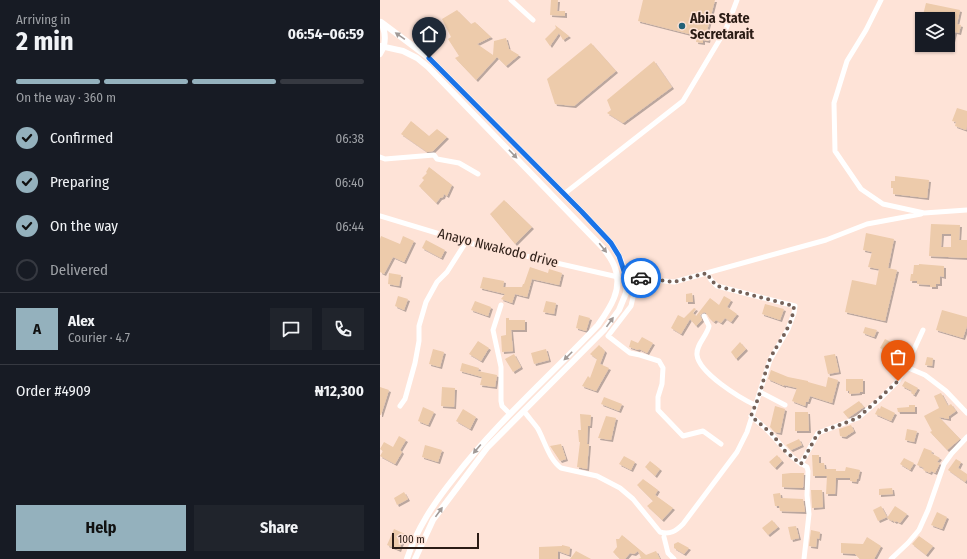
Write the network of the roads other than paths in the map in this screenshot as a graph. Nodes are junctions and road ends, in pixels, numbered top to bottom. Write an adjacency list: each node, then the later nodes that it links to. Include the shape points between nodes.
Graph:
1 (511, 0): 4 (street)
2 (737, 0): 12 (street, via 726,29 683,101)
3 (881, 0): 14 (street, via 847,61 834,103 835,151 861,189 883,204)
4 (533, 20)
5 (380, 21): 6 (street, via 385,34); 7 (street, one-way to 5)
6 (382, 47): 8 (street); 9 (street)
7 (419, 50): 8 (street); 12 (street)
8 (403, 51): 18 (street, one-way to 18, via 428,67 604,249)
9 (380, 54)
10 (380, 157): 11 (street, via 385,159 434,156 437,159 459,163)
11 (478, 174)
12 (564, 194): 19 (street, via 611,243 619,256)
13 (967, 210): 14 (street)
14 (924, 213): 17 (street, via 867,224 826,240)
15 (380, 216): 16 (street, Anayo Nwakodo drive)
16 (466, 242): 18 (street, Anayo Nwakodo drive); 27 (street, via 426,302 419,326 415,363 405,399)
17 (707, 273): 19 (street, via 674,282); 24 (street, via 717,286 794,306 788,329 770,360)
18 (618, 277): 30 (street, one-way to 30, via 611,306 598,325)
19 (627, 280): 28 (street, one-way to 19, via 604,330 619,310 626,293); 33 (street, via 636,284 631,306 608,336 630,353 659,361 663,368 658,410 673,426 684,436 703,431)
20 (501, 305): 30 (street, via 493,330 501,367 502,406)
21 (704, 316): 25 (street, via 709,326 698,348 699,360 721,384)
22 (923, 330): 23 (street)
23 (906, 368): 29 (street, via 925,375 946,391); 34 (street, via 898,381 858,418 818,433)
24 (760, 392): 25 (street); 26 (street)
25 (755, 405): 31 (street)
26 (785, 405)
27 (400, 406)
28 (524, 411): 31 (street, via 537,428 557,465 566,470 597,476 620,488 664,533 672,533 683,524 738,452); 37 (street, one-way to 28, via 433,520 448,498 487,448)
29 (967, 413)
30 (510, 414): 36 (street, one-way to 36, via 485,440 438,498 419,529)
31 (751, 416): 34 (street)
32 (967, 437): 40 (street, via 944,464 919,530)
33 (721, 444)
34 (801, 464): 39 (street, via 807,467 808,471 809,514)
35 (664, 537): 38 (street, via 668,553)
36 (407, 559)
37 (415, 559)
38 (674, 559)
39 (804, 559)
40 (891, 559)

